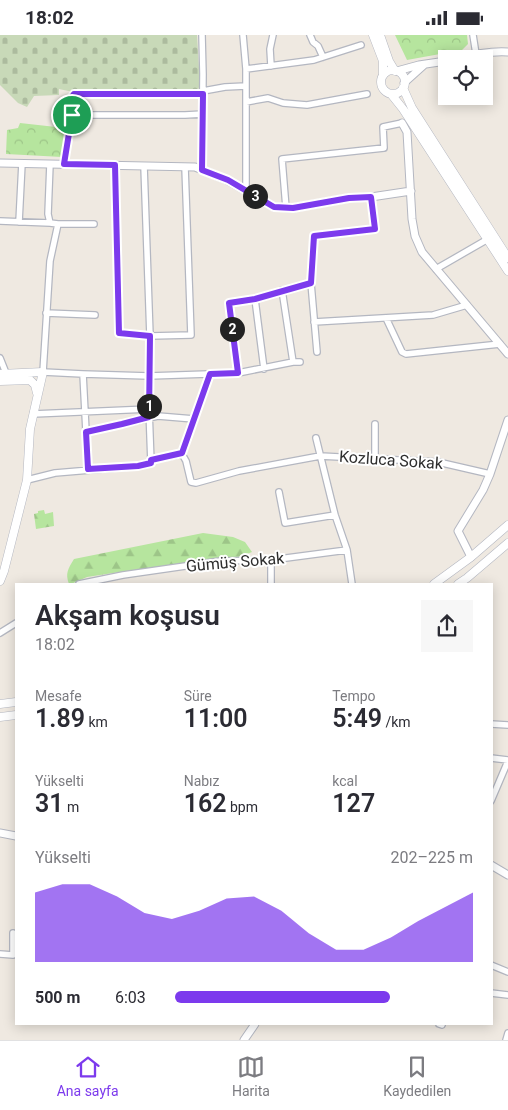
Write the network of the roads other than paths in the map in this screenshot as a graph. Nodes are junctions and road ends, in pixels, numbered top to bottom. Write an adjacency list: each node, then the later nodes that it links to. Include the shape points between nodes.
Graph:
1 (202, 35): 21 (street)
2 (242, 35): 16 (street)
3 (273, 35): 15 (street)
4 (310, 35): 12 (street)
5 (373, 35): 18 (main road, via 383,61)
6 (380, 35): 17 (main road)
7 (473, 35): 9 (street)
8 (361, 45): 12 (street)
9 (475, 50)
10 (493, 51): 11 (street)
11 (508, 52)
12 (323, 57): 15 (street)
13 (438, 62): 14 (street)
14 (424, 65): 17 (street); 20 (street)
15 (271, 66): 16 (street)
16 (246, 69): 19 (street)
17 (396, 71): 18 (main road); 20 (main road, via 403,76)
18 (383, 75): 23 (main road, via 382,87)
19 (246, 86): 21 (street); 24 (street)
20 (404, 86): 23 (main road, via 398,93); 46 (main road, via 412,108)
21 (203, 92): 25 (street); 26 (street, via 74,94 70,100 69,115)
22 (367, 94): 24 (street, via 307,105 268,98)
23 (391, 94): 45 (main road)
24 (246, 102): 36 (street)
25 (203, 114): 26 (street); 35 (street)
26 (72, 115): 31 (street)
27 (402, 123): 37 (street, via 407,132); 39 (street, via 383,127 384,148 282,159)
28 (0, 163): 29 (street)
29 (22, 163): 30 (street); 41 (street)
30 (50, 164): 31 (street); 42 (street)
31 (64, 164): 32 (street)
32 (115, 165): 33 (street); 57 (street, via 119,333)
33 (144, 166): 34 (street); 57 (street)
34 (185, 167): 35 (street); 57 (street, via 191,335)
35 (202, 170): 36 (street)
36 (246, 191): 39 (street, via 274,207)
37 (411, 191): 38 (street); 47 (street, via 415,237 422,253)
38 (371, 197): 39 (street); 49 (street, via 375,229 314,236)
39 (286, 208)
40 (0, 221): 41 (street)
41 (19, 222): 42 (street)
42 (50, 223): 44 (street)
43 (94, 223): 44 (street)
44 (58, 224): 53 (street, via 50,261)
45 (488, 239): 47 (street); 48 (main road)
46 (508, 258)
47 (436, 269): 52 (street)
48 (508, 271)
49 (311, 283): 50 (street); 56 (street)
50 (282, 290): 51 (street); 62 (street, via 296,362)
51 (255, 299): 62 (street); 65 (street, via 229,303)
52 (468, 305): 55 (street, via 433,315); 58 (street)
53 (46, 313): 54 (street); 63 (street)
54 (94, 315)
55 (386, 318): 56 (street); 58 (street, via 406,355)
56 (314, 322): 59 (street)
57 (150, 336): 69 (street)
58 (500, 344): 60 (street)
59 (317, 351)
60 (508, 354)
61 (0, 358): 64 (street)
62 (264, 369): 65 (street)
63 (43, 372): 66 (street); 68 (main road); 71 (main road)
64 (3, 373): 68 (main road)
65 (238, 373): 67 (street)
66 (83, 374): 69 (street); 73 (street)
67 (210, 374): 69 (street); 76 (street)
68 (30, 376): 70 (main road); 71 (main road)
69 (150, 376): 72 (street)
70 (0, 381)
71 (38, 395): 74 (main road)
72 (149, 409): 73 (street); 75 (street)
73 (85, 412): 74 (street); 79 (street)
74 (33, 414): 87 (main road)
75 (149, 417): 76 (street); 79 (street); 84 (street)
76 (194, 419): 81 (street)
77 (508, 419): 86 (street)
78 (376, 424): 83 (street)
79 (86, 432): 85 (street)
80 (316, 438): 82 (street)
81 (182, 453): 82 (street, Kozluca Sokak, via 190,481 196,483); 84 (street)
82 (320, 455): 83 (street, Kozluca Sokak); 89 (street)
83 (375, 458): 86 (street, Kozluca Sokak, via 438,462)
84 (151, 460): 85 (street, via 151,463 138,466)
85 (88, 469): 87 (street)
86 (490, 475): 95 (street, via 458,531)
87 (27, 480): 93 (main road)
88 (279, 492): 89 (street, via 285,523)
89 (335, 515): 92 (street)
90 (508, 525): 95 (main road)
91 (508, 543): 103 (main road)
92 (347, 550): 96 (street, Gümüş Sokak); 101 (street)
93 (9, 553): 94 (main road); 97 (main road)
94 (0, 555)
95 (471, 557): 102 (main road)
96 (271, 560): 99 (street, Gümüş Sokak, via 220,561); 100 (street)
97 (2, 569): 98 (main road)
98 (0, 581)
99 (84, 583)
100 (271, 583)
101 (352, 583)
102 (435, 583)
103 (459, 583)
104 (15, 624): 105 (street)
105 (0, 633)
106 (15, 702): 107 (main road)
107 (0, 704)
108 (15, 715): 109 (main road)
109 (0, 717)
110 (493, 724): 111 (street)
111 (508, 725)
112 (493, 758): 113 (street)
113 (508, 761): 114 (street)
114 (493, 796)
115 (0, 833): 116 (street)
116 (15, 836)
117 (493, 866): 118 (street)
118 (508, 875)
119 (13, 933): 120 (street, via 13,955)
120 (0, 955)
121 (493, 966): 122 (street)
122 (508, 972)
123 (493, 993): 124 (street)
124 (508, 995)
125 (255, 1025): 127 (street)
126 (508, 1033): 128 (street)
127 (244, 1040)
128 (506, 1040)

